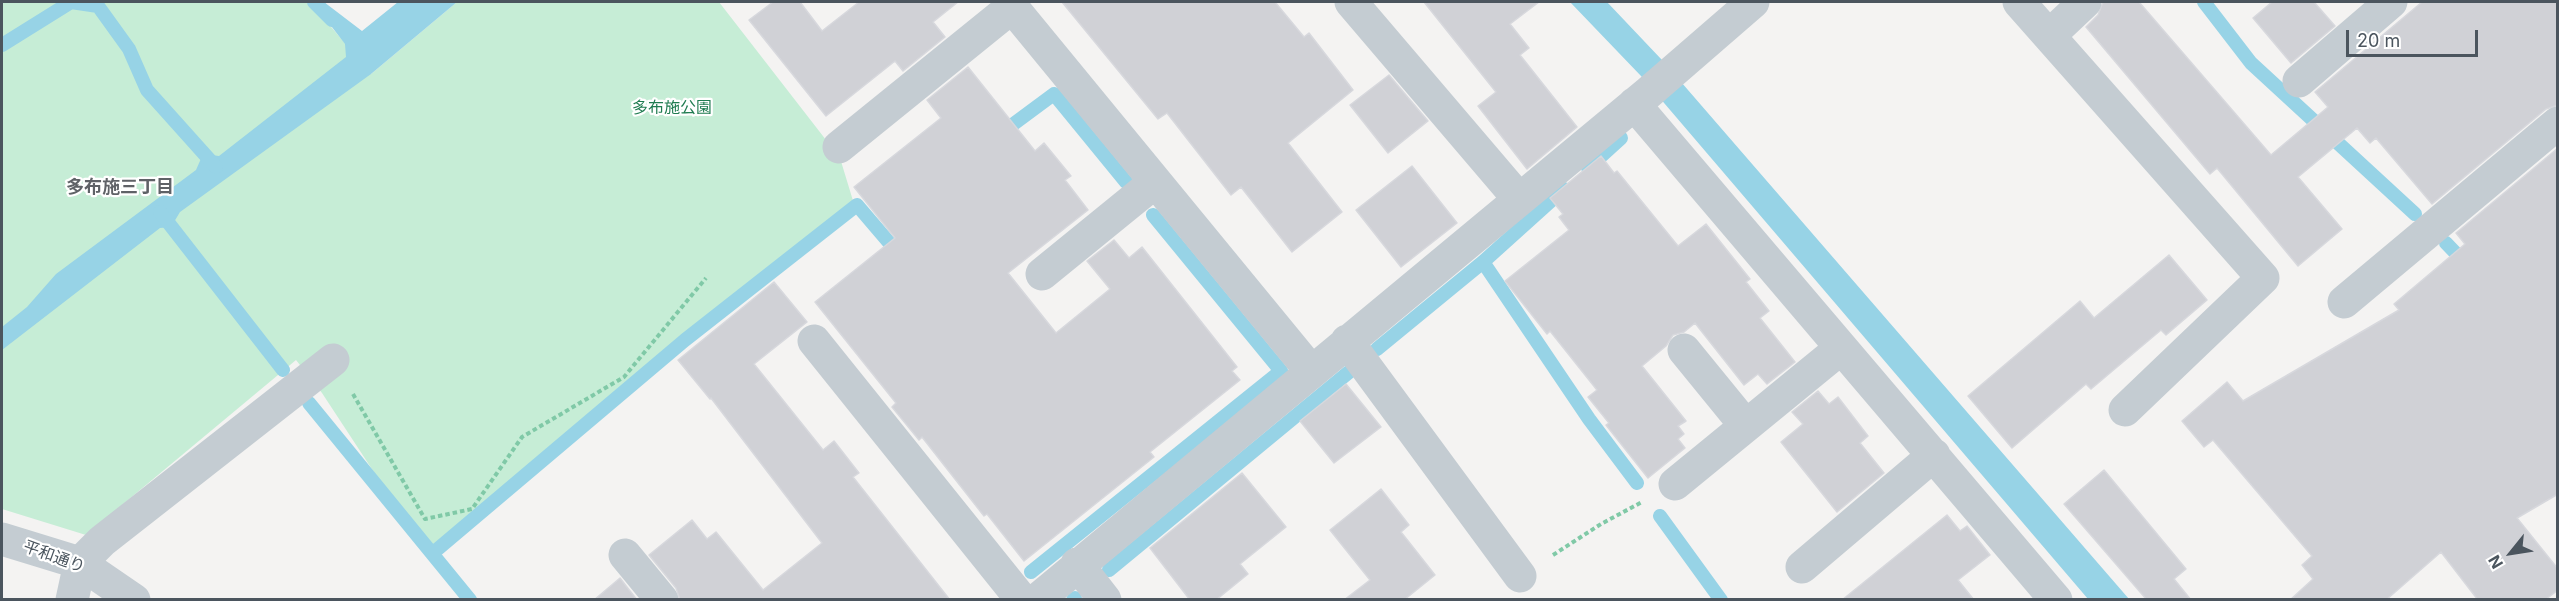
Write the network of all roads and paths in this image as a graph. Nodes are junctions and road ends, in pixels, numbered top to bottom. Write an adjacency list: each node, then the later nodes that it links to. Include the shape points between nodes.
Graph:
1 (1351, 2): 13 (street)
2 (1753, 2): 9 (street)
3 (2019, 2): 7 (street)
4 (2085, 2): 7 (street)
5 (2391, 2): 8 (street)
6 (1010, 4): 11 (street); 12 (street)
7 (2050, 35): 23 (street, via 2263,278)
8 (2299, 81)
9 (1641, 99): 13 (street); 19 (street)
10 (2558, 123): 16 (street)
11 (839, 147)
12 (1155, 182): 14 (street); 22 (street)
13 (1519, 199): 18 (street)
14 (1042, 274)
15 (706, 278): 21 (path, via 624,377 522,437 472,509 425,519)
16 (2344, 302)
17 (814, 341): 36 (street)
18 (1347, 341): 22 (street); 32 (street)
19 (1840, 349): 24 (street); 25 (street)
20 (1684, 350): 24 (street)
21 (333, 360): 29 (street, via 102,541)
22 (1311, 371): 30 (street)
23 (2125, 410)
24 (1746, 426): 26 (street)
25 (1934, 456): 31 (street); 39 (street)
26 (1675, 484): 32 (path, via 1601,524)
27 (2, 539): 29 (street, 平和通り)
28 (625, 555): 35 (street)
29 (80, 563): 33 (street); 34 (street, 平和通り)
30 (1077, 564): 37 (street); 38 (street)
31 (1802, 567)
32 (1520, 576)
33 (72, 600)
34 (134, 600)
35 (662, 600)
36 (1022, 600)
37 (1037, 600)
38 (1105, 600)
39 (2056, 600)

